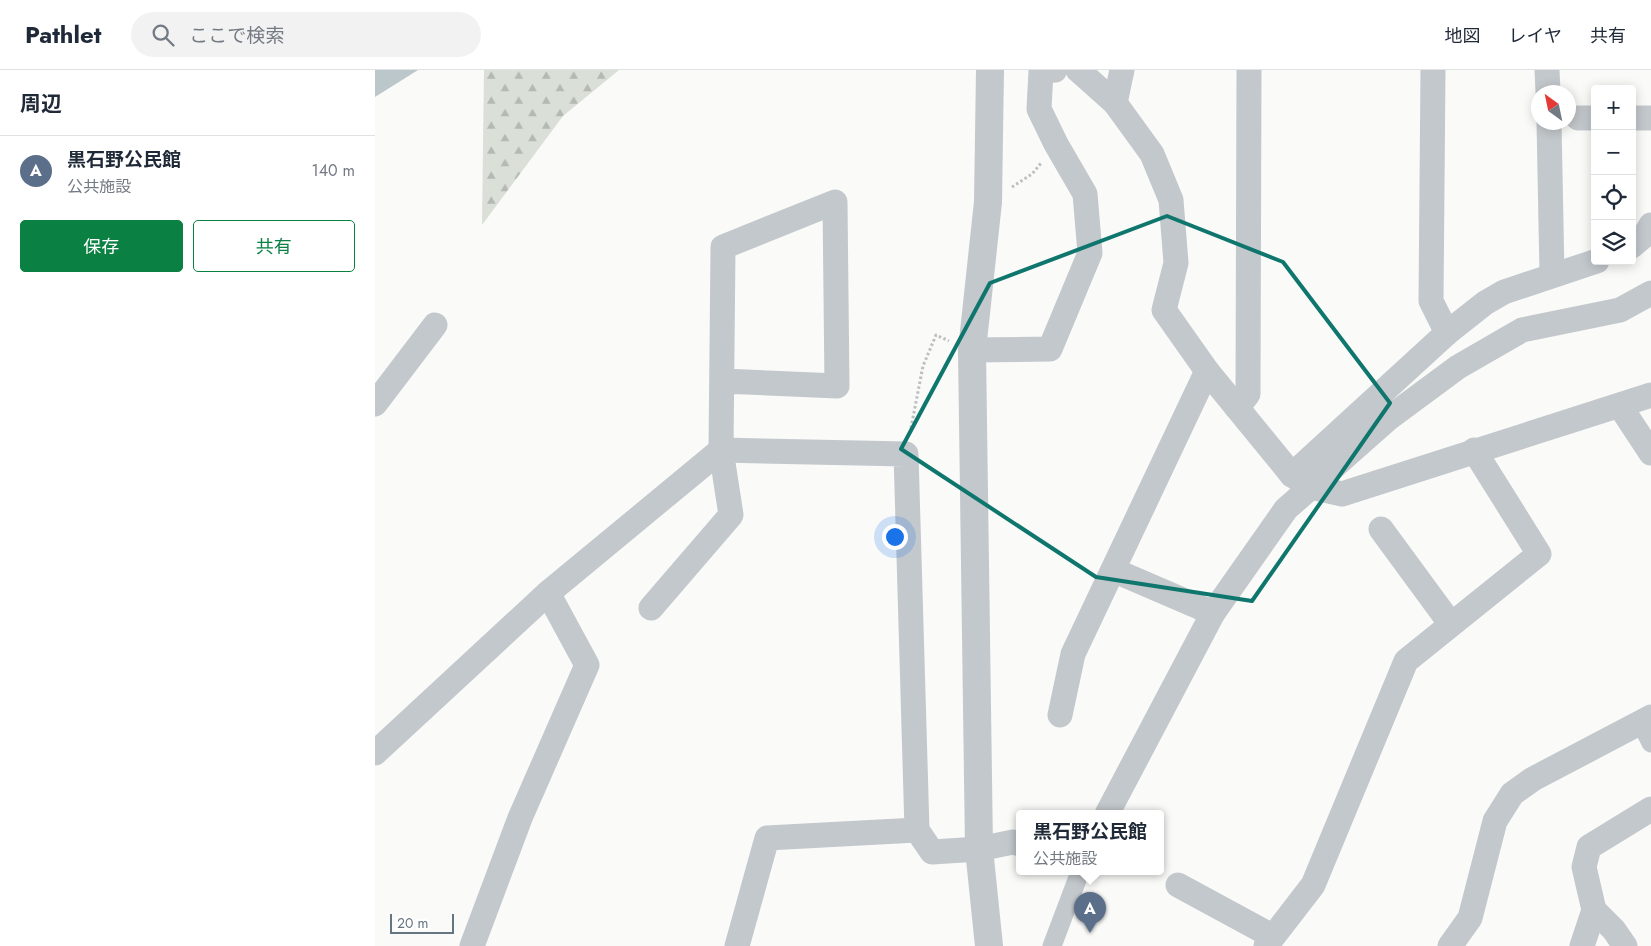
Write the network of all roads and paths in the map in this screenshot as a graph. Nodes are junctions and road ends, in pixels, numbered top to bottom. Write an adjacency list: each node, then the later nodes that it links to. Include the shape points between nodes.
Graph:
1 (990, 70): 14 (street)
2 (1046, 70): 13 (street, via 1039,109)
3 (1078, 70): 9 (street)
4 (1123, 70): 9 (street)
5 (1249, 70): 28 (street, via 1248,394)
6 (1433, 70): 21 (street, via 1431,302)
7 (1547, 70): 8 (street)
8 (1548, 85)
9 (1115, 103): 23 (street, via 1152,154 1171,200 1176,263 1164,310)
10 (1636, 118): 11 (street)
11 (1651, 118)
12 (1549, 130): 18 (street)
13 (1056, 144): 14 (path, via 1032,174); 22 (street, via 1085,194 1090,253 1050,349)
14 (988, 202): 22 (street)
15 (1651, 225): 16 (street)
16 (1636, 243)
17 (1591, 263): 18 (street)
18 (1552, 274): 21 (street, via 1504,292)
19 (1651, 293): 33 (street, via 1620,310 1522,330 1458,366)
20 (435, 325): 26 (street)
21 (1447, 333): 33 (street)
22 (972, 350): 32 (path, via 936,335 923,366); 48 (street)
23 (1207, 371): 28 (street); 35 (street)
24 (722, 381): 24 (street, via 723,247 835,202 837,386); 29 (street)
25 (1651, 395): 27 (street)
26 (375, 404)
27 (1620, 406): 30 (street); 31 (street)
28 (1237, 408): 33 (street)
29 (721, 450): 32 (street); 36 (street); 37 (street, via 731,515)
30 (1475, 450): 33 (street, via 1342,494); 39 (street, via 1539,554)
31 (1651, 453)
32 (906, 454): 46 (street)
33 (1302, 481): 38 (street)
34 (1381, 529): 39 (street)
35 (1113, 570): 38 (street); 40 (street, via 1073,654)
36 (548, 593): 43 (street); 53 (street, via 587,665 520,818)
37 (651, 608)
38 (1213, 613): 45 (street)
39 (1450, 624): 52 (street, via 1406,661 1313,885)
40 (1060, 715)
41 (1645, 719): 42 (street); 57 (street, via 1533,779 1512,794 1495,821 1470,918)
42 (1651, 743)
43 (375, 753)
44 (1651, 809): 51 (street, via 1589,847 1584,867)
45 (1109, 810)
46 (917, 830): 48 (street, via 932,852); 54 (street, via 767,838)
47 (1016, 843): 48 (street)
48 (979, 849): 55 (street)
49 (1079, 875): 56 (street)
50 (1178, 885): 52 (street)
51 (1594, 910): 58 (street); 59 (street)
52 (1269, 941)
53 (472, 946)
54 (737, 946)
55 (989, 946)
56 (1052, 946)
57 (1450, 946)
58 (1582, 946)
59 (1625, 946)

